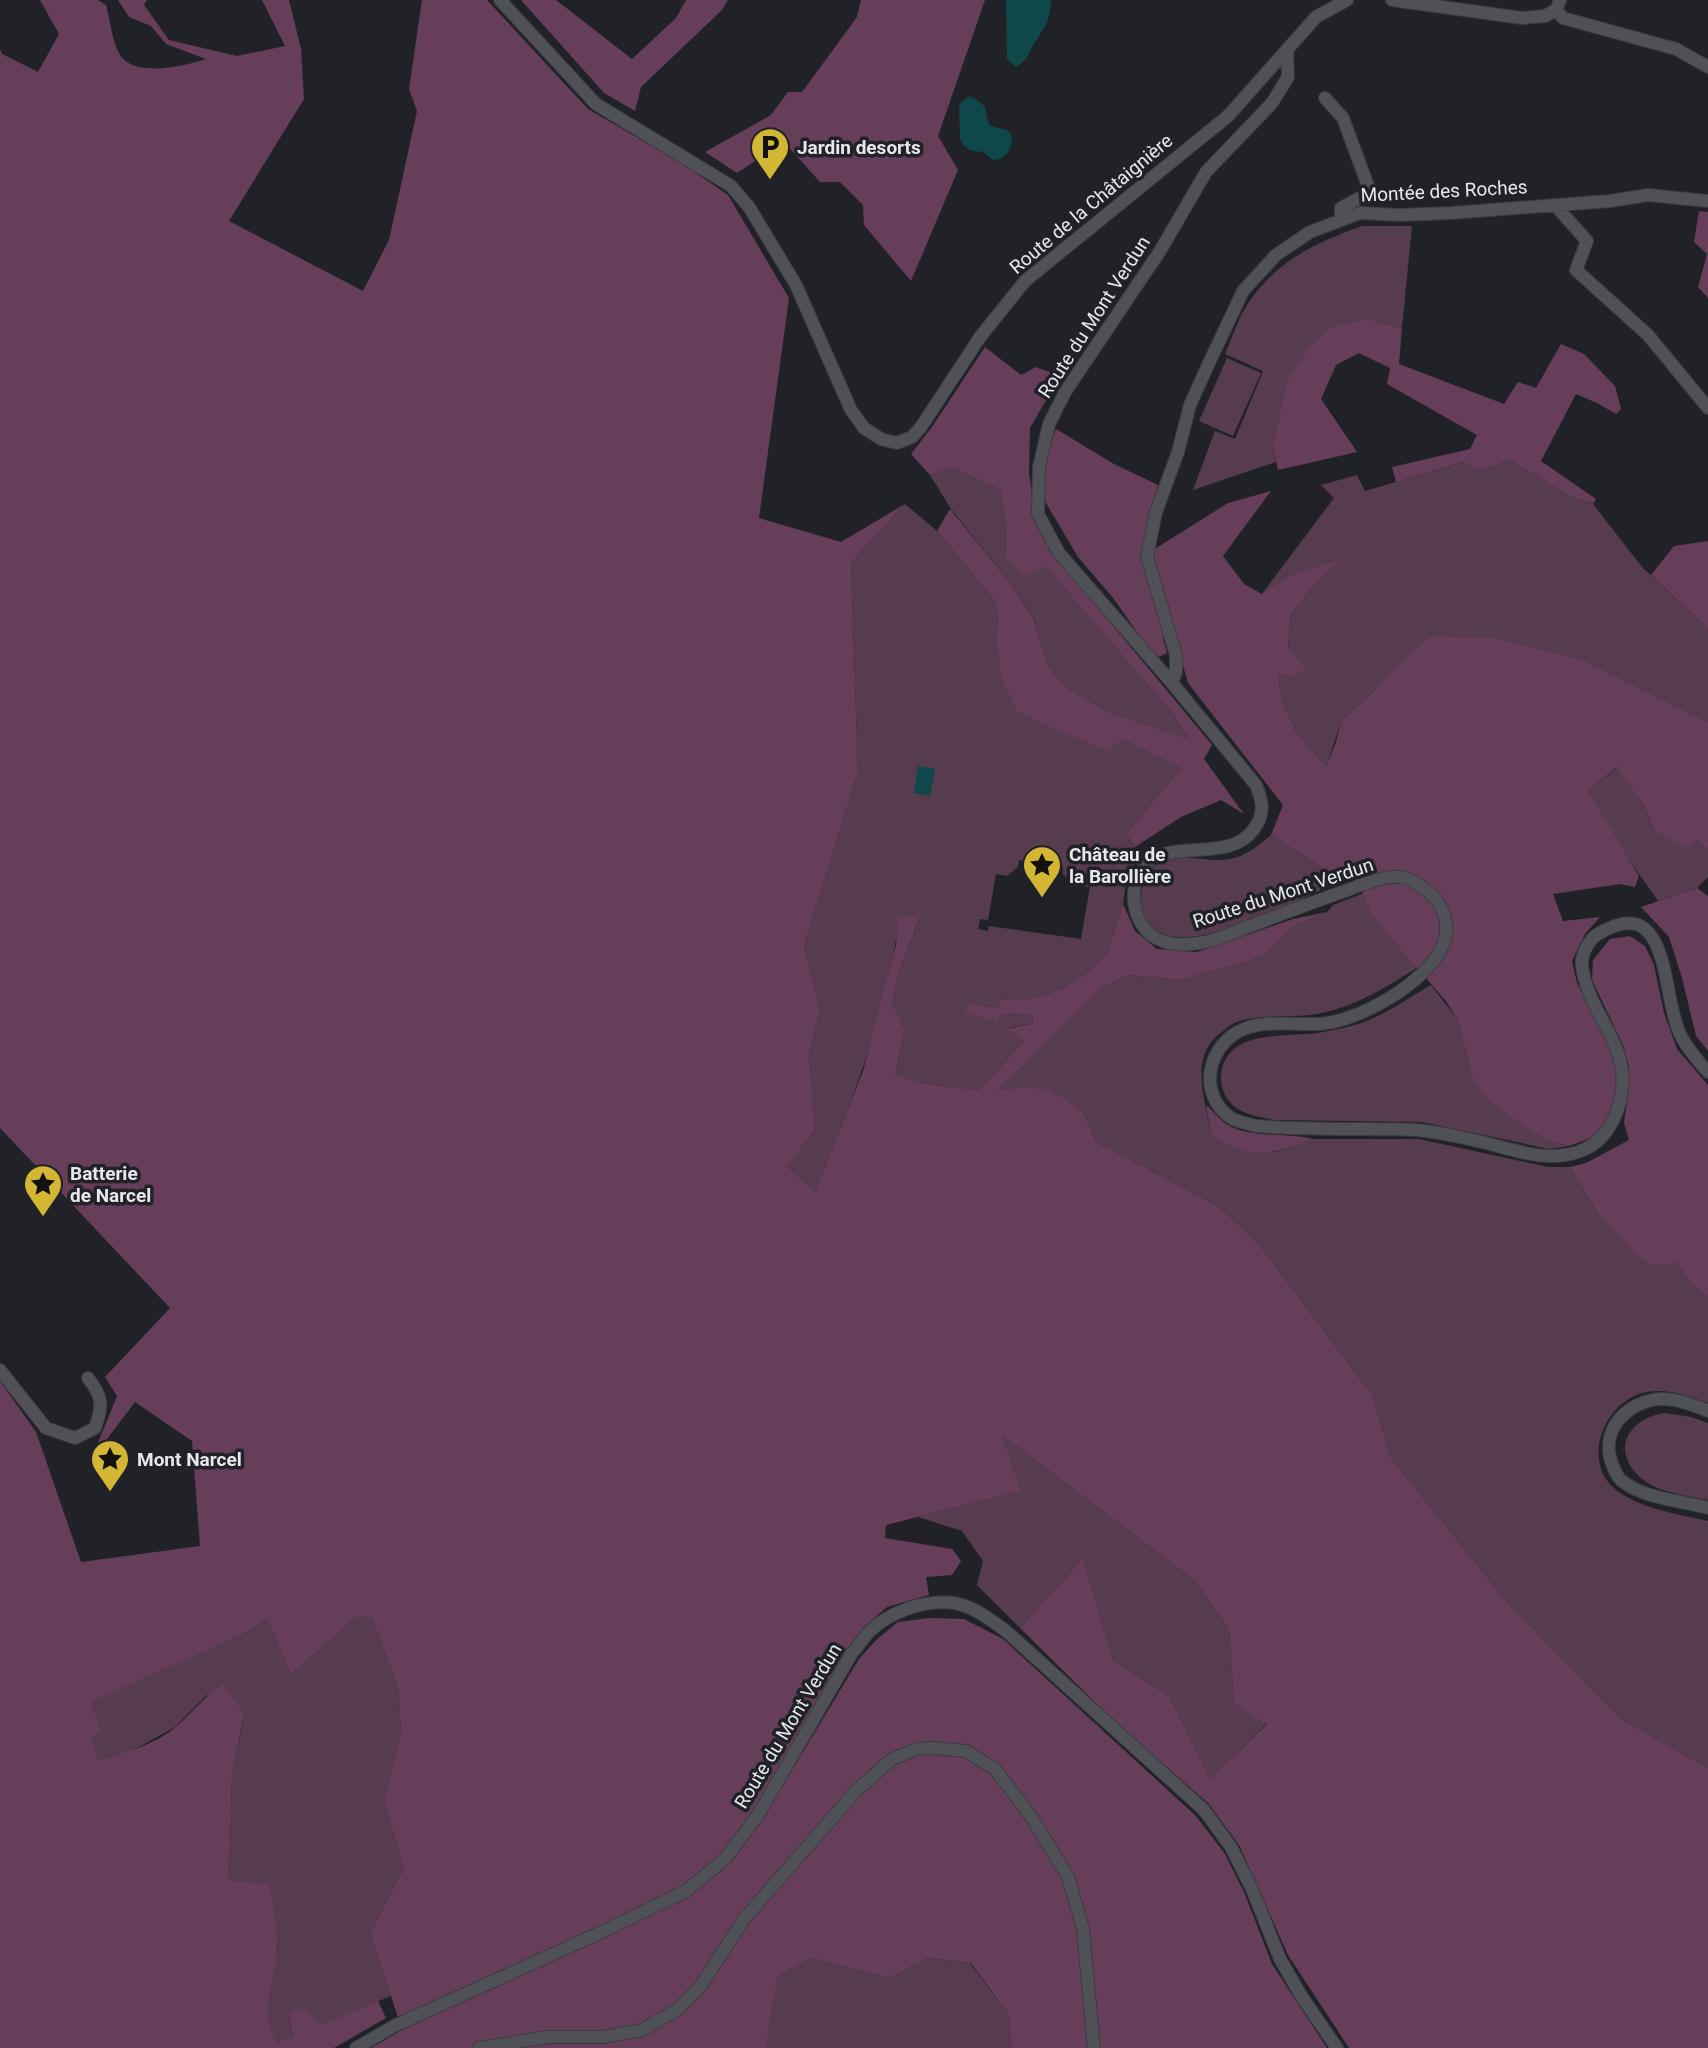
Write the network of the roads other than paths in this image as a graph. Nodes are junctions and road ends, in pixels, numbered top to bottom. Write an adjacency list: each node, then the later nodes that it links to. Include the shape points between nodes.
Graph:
1 (500, 0): 5 (street, Route de la Châtaignière, via 596,104 731,186 749,207 796,285 851,410 864,428 897,443 921,427 980,337 1025,281 1228,116)
2 (1347, 0): 5 (street, via 1315,17)
3 (1392, 0): 4 (street, via 1522,18 1545,16)
4 (1558, 5): 6 (street, via 1563,18 1676,49)
5 (1287, 49): 12 (street, Route du Mont Verdun, via 1288,77 1272,103 1206,172 1160,251 1065,392 1049,424 1040,467 1038,514 1059,553)
6 (1708, 67)
7 (1325, 97): 10 (street, via 1343,118 1368,186 1365,195 1341,208)
8 (1708, 201): 9 (street, Montée des Roches, via 1648,195)
9 (1555, 205): 10 (street, Montée des Roches, via 1400,215 1360,213); 11 (street, via 1587,241 1576,270 1648,335)
10 (1341, 219): 12 (street, Montée des Roches, via 1310,232 1276,255 1243,291 1190,405 1147,556 1176,655)
11 (1708, 408)
12 (1172, 682): 13 (street, Route du Mont Verdun, via 1256,785 1263,804 1261,819 1247,839 1226,848 1174,850 1147,864 1135,885 1135,911 1155,938 1173,944 1205,942 1370,881 1404,877 1439,904 1447,926 1444,944 1428,968 1385,1000 1321,1024 1246,1028 1224,1040 1212,1059 1209,1080 1214,1099 1231,1118 1256,1126 1424,1130 1555,1157 1586,1149 1613,1122 1623,1087 1614,1042 1590,998 1582,959 1593,937 1625,922 1639,924 1655,940 1678,1031)
13 (1708, 1072)
14 (0, 1370): 15 (street, via 46,1428 75,1438 95,1428 102,1407)
15 (88, 1378)
16 (1708, 1411): 17 (street, via 1662,1398 1630,1408 1611,1431 1608,1454 1623,1482 1642,1492)
17 (1708, 1508)
18 (356, 2048): 21 (street, Route du Mont Verdun, via 394,2026 687,1891 725,1859 758,1815 852,1653 870,1632 893,1615 924,1604 955,1603 986,1616 1006,1631 1204,1810 1231,1847 1301,1997)
19 (479, 2048): 20 (street, via 642,2030 677,2010 700,1987 744,1919 856,1791 892,1759 933,1748 966,1751 995,1769 1068,1877 1083,1930)
20 (1094, 2048)
21 (1337, 2048)

